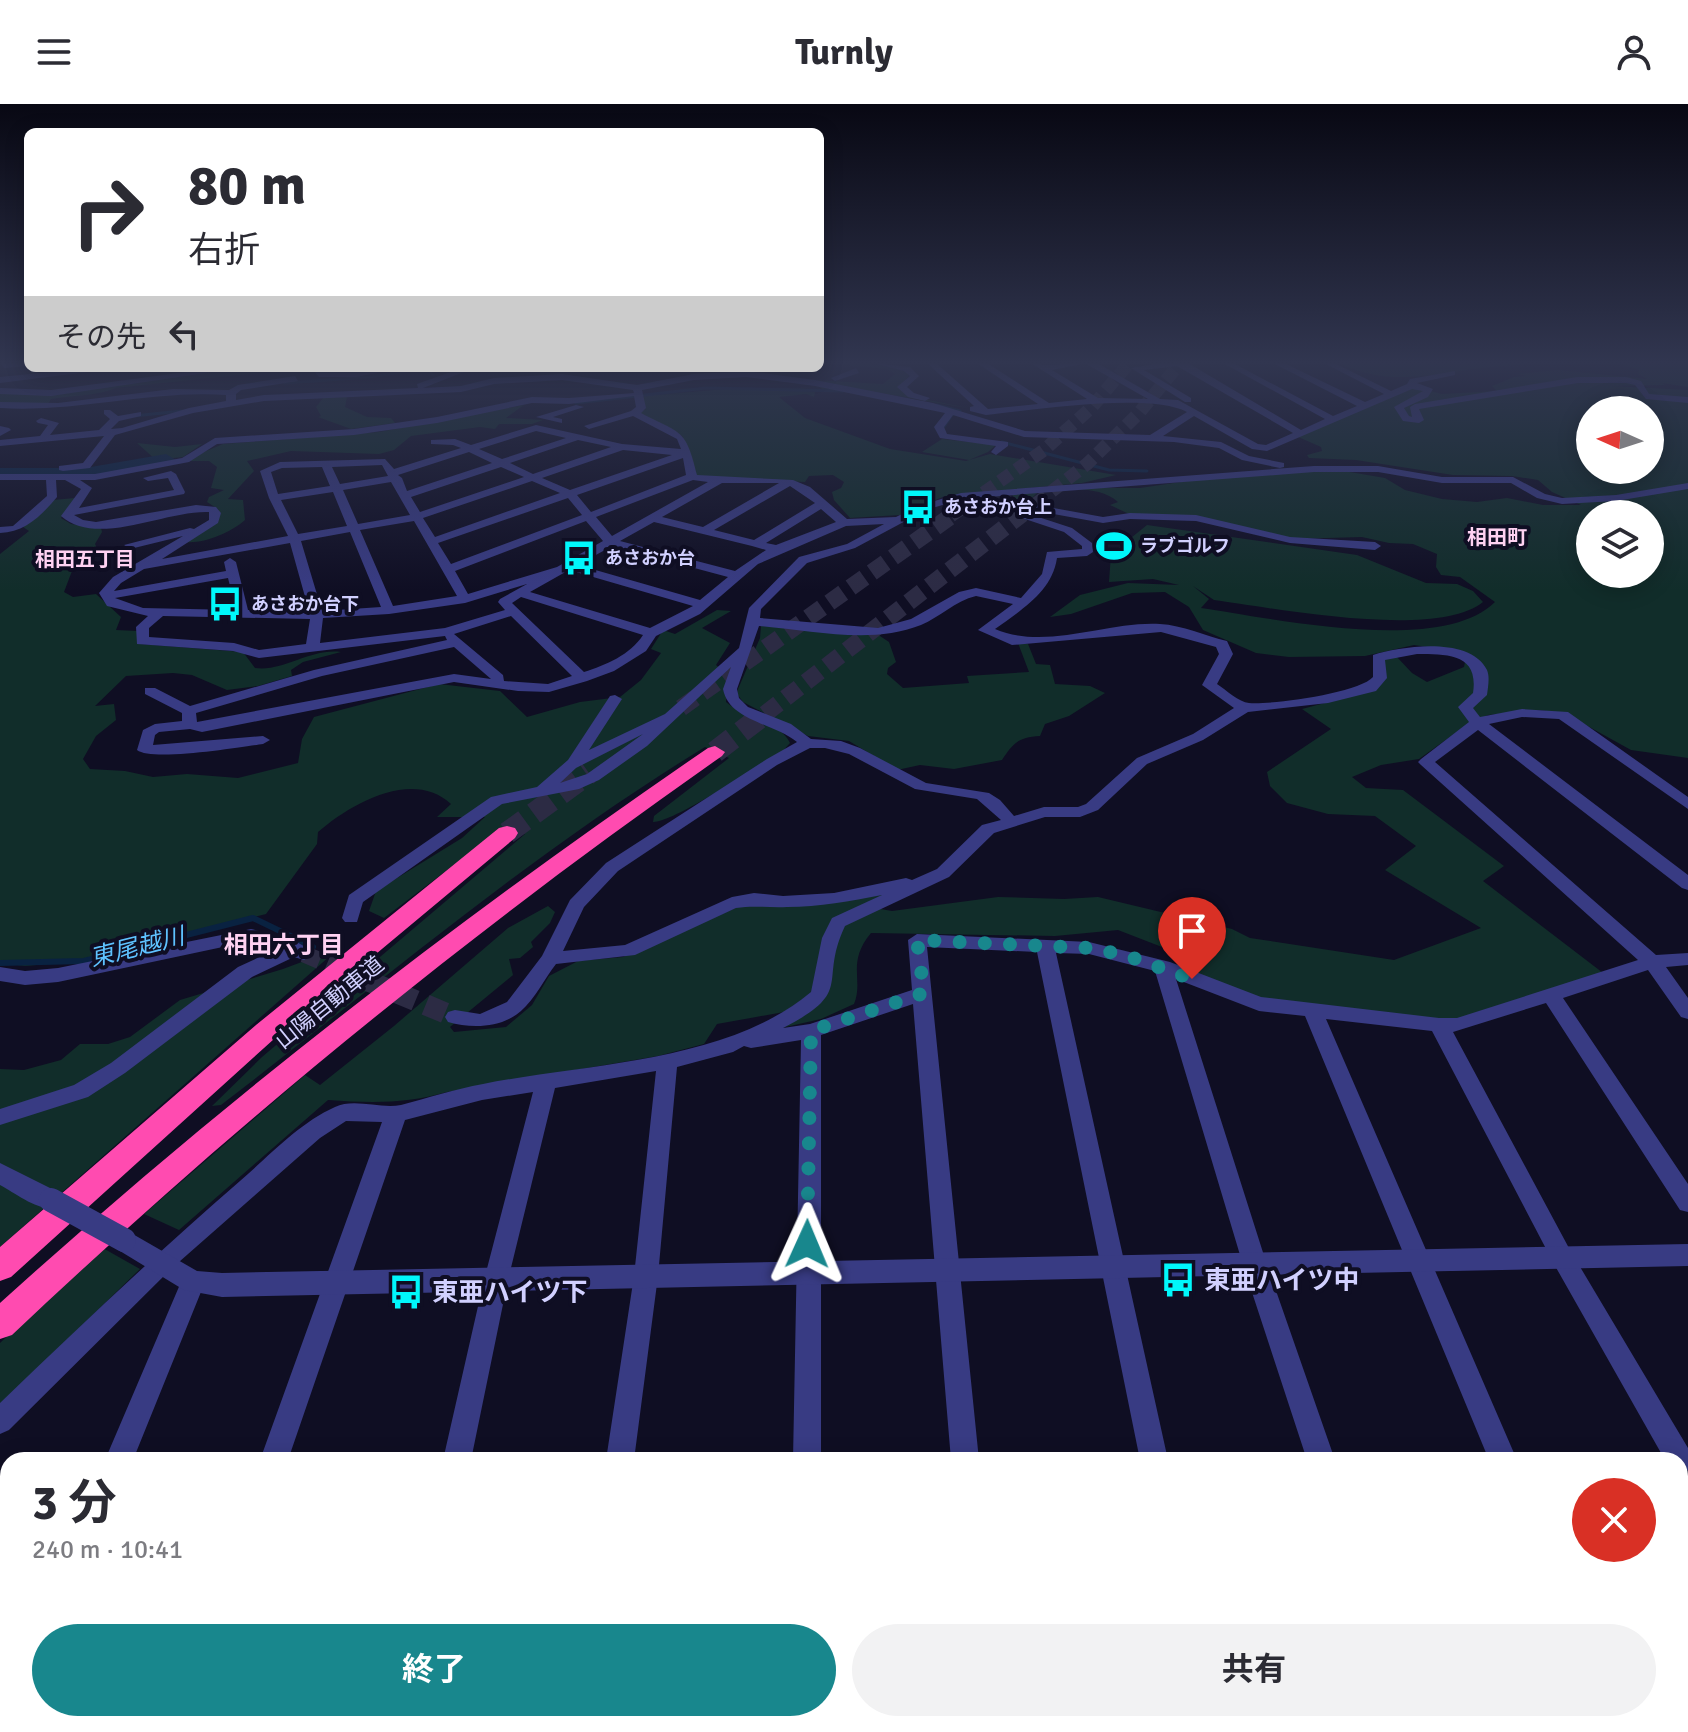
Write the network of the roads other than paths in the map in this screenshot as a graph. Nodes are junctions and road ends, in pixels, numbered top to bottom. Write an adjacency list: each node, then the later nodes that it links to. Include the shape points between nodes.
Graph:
1 (45, 439): 13 (street)
2 (103, 439): 25 (street, via 86,466)
3 (246, 439): 30 (street, via 215,441 185,460)
4 (501, 439): 18 (street)
5 (553, 439): 21 (street)
6 (605, 439): 16 (street)
7 (681, 439): 20 (street)
8 (966, 439): 19 (street, via 1004,444)
9 (1161, 439): 24 (street, via 1219,445 1246,458)
10 (1242, 439): 17 (street)
11 (1252, 439): 17 (street)
12 (1286, 439): 17 (street)
13 (42, 440): 15 (street)
14 (435, 442): 18 (street, via 455,442)
15 (0, 443)
16 (622, 447): 20 (street); 27 (street)
17 (1267, 448): 23 (street, via 1282,458)
18 (469, 449): 21 (street); 26 (street)
19 (996, 452)
20 (687, 453): 28 (street); 36 (street)
21 (502, 463): 27 (street); 37 (street)
22 (326, 464): 26 (street, via 385,462); 35 (street); 38 (street, via 280,465 265,471)
23 (1325, 469): 24 (street); 33 (street, via 1378,469 1442,480 1513,480 1562,501)
24 (1302, 470): 45 (street, via 961,496)
25 (4, 475): 29 (street)
26 (395, 475): 35 (street); 37 (street)
27 (535, 477): 36 (street); 43 (street)
28 (692, 477): 31 (street); 42 (street)
29 (51, 478): 30 (street); 49 (street, via 52,497 16,529)
30 (67, 478): 34 (street)
31 (718, 481): 32 (street); 44 (street)
32 (787, 483): 39 (street, via 798,485); 50 (street)
33 (1688, 486)
34 (87, 488): 41 (street); 41 (street, via 171,474 180,492)
35 (335, 488): 38 (street); 48 (street)
36 (570, 494): 42 (street); 52 (street)
37 (406, 495): 43 (street)
38 (274, 498): 51 (street)
39 (821, 504): 46 (street); 54 (street)
40 (998, 507): 45 (street, via 950,509); 56 (street, via 1053,509 1103,520 1196,518 1290,540); 68 (street, via 1068,530 1088,545 1087,552 1051,555 1048,575)
41 (68, 513): 47 (street, via 76,521 105,524 204,507 215,513)
42 (589, 516): 53 (street); 62 (street)
43 (416, 517): 48 (street); 52 (street)
44 (652, 518): 50 (street); 53 (street)
45 (897, 520): 46 (street); 60 (street, via 851,546 817,554)
46 (844, 523): 57 (street)
47 (208, 526): 55 (street); 59 (street)
48 (354, 528): 51 (street); 70 (street)
49 (0, 530)
50 (704, 531): 54 (street)
51 (295, 539): 58 (street); 74 (street)
52 (431, 542): 62 (street)
53 (610, 542): 61 (street); 64 (street)
54 (756, 544): 57 (street)
55 (130, 545)
56 (1375, 546)
57 (777, 549): 64 (street)
58 (228, 551): 59 (street); 63 (street)
59 (140, 566): 66 (street, via 117,580)
60 (797, 566): 64 (street, via 777,563); 75 (street, via 755,608)
61 (566, 567): 65 (street); 67 (street); 69 (street)
62 (447, 570): 67 (street)
63 (233, 573): 66 (street); 73 (street)
64 (740, 573): 69 (street)
65 (520, 593): 72 (street, via 504,602); 77 (street)
66 (107, 596): 71 (street, via 128,610)
67 (465, 599): 70 (street)
68 (1024, 602): 75 (street, via 976,592 916,622 878,632); 85 (street, via 985,630 1012,641 1037,641 1161,628 1222,644 1226,654 1209,685)
69 (702, 605): 77 (street)
70 (389, 610): 74 (street)
71 (160, 612): 73 (street); 80 (street, via 143,627 142,641 234,647 259,654)
72 (512, 612): 76 (street); 81 (street)
73 (243, 614): 74 (street)
74 (317, 615): 80 (street)
75 (755, 622): 79 (street)
76 (446, 632): 78 (street); 80 (street)
77 (651, 633): 81 (street, via 641,648)
78 (458, 642): 82 (street, via 498,678); 88 (street, via 319,673)
79 (747, 646): 86 (street); 90 (street, via 731,698 739,708 786,727)
80 (312, 649)
81 (582, 678): 82 (street, via 549,688)
82 (496, 683): 87 (street, via 446,679)
83 (150, 691): 88 (street)
84 (615, 699): 92 (street)
85 (1244, 708): 89 (street, via 1308,702 1371,688 1380,678 1378,658 1438,650 1458,654 1480,670 1480,695 1465,707); 95 (street, via 1198,737 1142,761 1092,807)
86 (677, 712): 92 (street); 93 (street, via 593,777)
87 (257, 716): 88 (street, via 202,728); 88 (street, via 265,748 145,750 148,733)
88 (189, 718)
89 (1480, 722): 94 (street, via 1540,712 1563,715); 97 (street); 103 (street, via 1426,762)
90 (807, 743): 95 (street, via 851,747 919,785 979,794); 101 (street, via 612,867 576,904)
91 (715, 752): 133 (highway, 山陽自動車道, via 492,908 319,1044)
92 (571, 765): 93 (street)
93 (543, 790): 99 (street, via 497,800 355,899)
94 (1688, 804)
95 (1010, 821): 98 (street, via 977,836 943,873)
96 (507, 833): 126 (highway, 山陽自動車道, via 265,1032)
97 (1688, 884)
98 (919, 885): 101 (street, via 870,889 834,899 732,903 628,951); 113 (street, via 838,922 827,948 818,999)
99 (351, 918)
100 (1045, 945): 104 (street, via 1089,948); 106 (street, via 917,940); 125 (street)
101 (550, 958): 110 (street, via 514,1007 481,1021)
102 (1688, 959): 103 (street)
103 (1652, 962): 107 (street); 109 (street)
104 (1163, 967): 108 (street, via 1259,1004); 124 (street)
105 (0, 974): 117 (street, via 58,975 251,935 298,952 245,972 81,1091)
106 (924, 993): 112 (street); 127 (street)
107 (1550, 994): 111 (street, via 1457,1025); 119 (street)
108 (1313, 1012): 111 (street); 122 (street)
109 (1688, 1012)
110 (455, 1017)
111 (1439, 1025): 121 (street)
112 (811, 1031): 113 (street); 128 (street)
113 (716, 1049): 114 (street)
114 (667, 1062): 115 (street); 129 (street)
115 (546, 1082): 116 (street); 130 (street)
116 (396, 1114): 123 (street, via 342,1113 312,1132); 132 (street)
117 (0, 1117)
118 (0, 1173): 123 (street, bridge)
119 (1688, 1203)
120 (1688, 1255): 121 (street)
121 (1562, 1257): 122 (street); 144 (street)
122 (1418, 1261): 124 (street); 143 (street)
123 (163, 1262): 131 (street); 134 (street)
124 (1255, 1265): 125 (street); 142 (street)
125 (1114, 1266): 127 (street); 141 (street)
126 (0, 1267)
127 (949, 1271): 128 (street); 140 (street)
128 (806, 1274): 129 (street); 139 (street)
129 (646, 1276): 130 (street); 138 (street)
130 (496, 1280): 132 (street); 137 (street)
131 (193, 1282): 132 (street); 135 (street)
132 (337, 1284): 136 (street)
133 (0, 1324)
134 (0, 1421)
135 (122, 1452)
136 (277, 1452)
137 (459, 1452)
138 (621, 1452)
139 (807, 1452)
140 (964, 1452)
141 (1152, 1452)
142 (1318, 1452)
143 (1500, 1452)
144 (1675, 1452)

